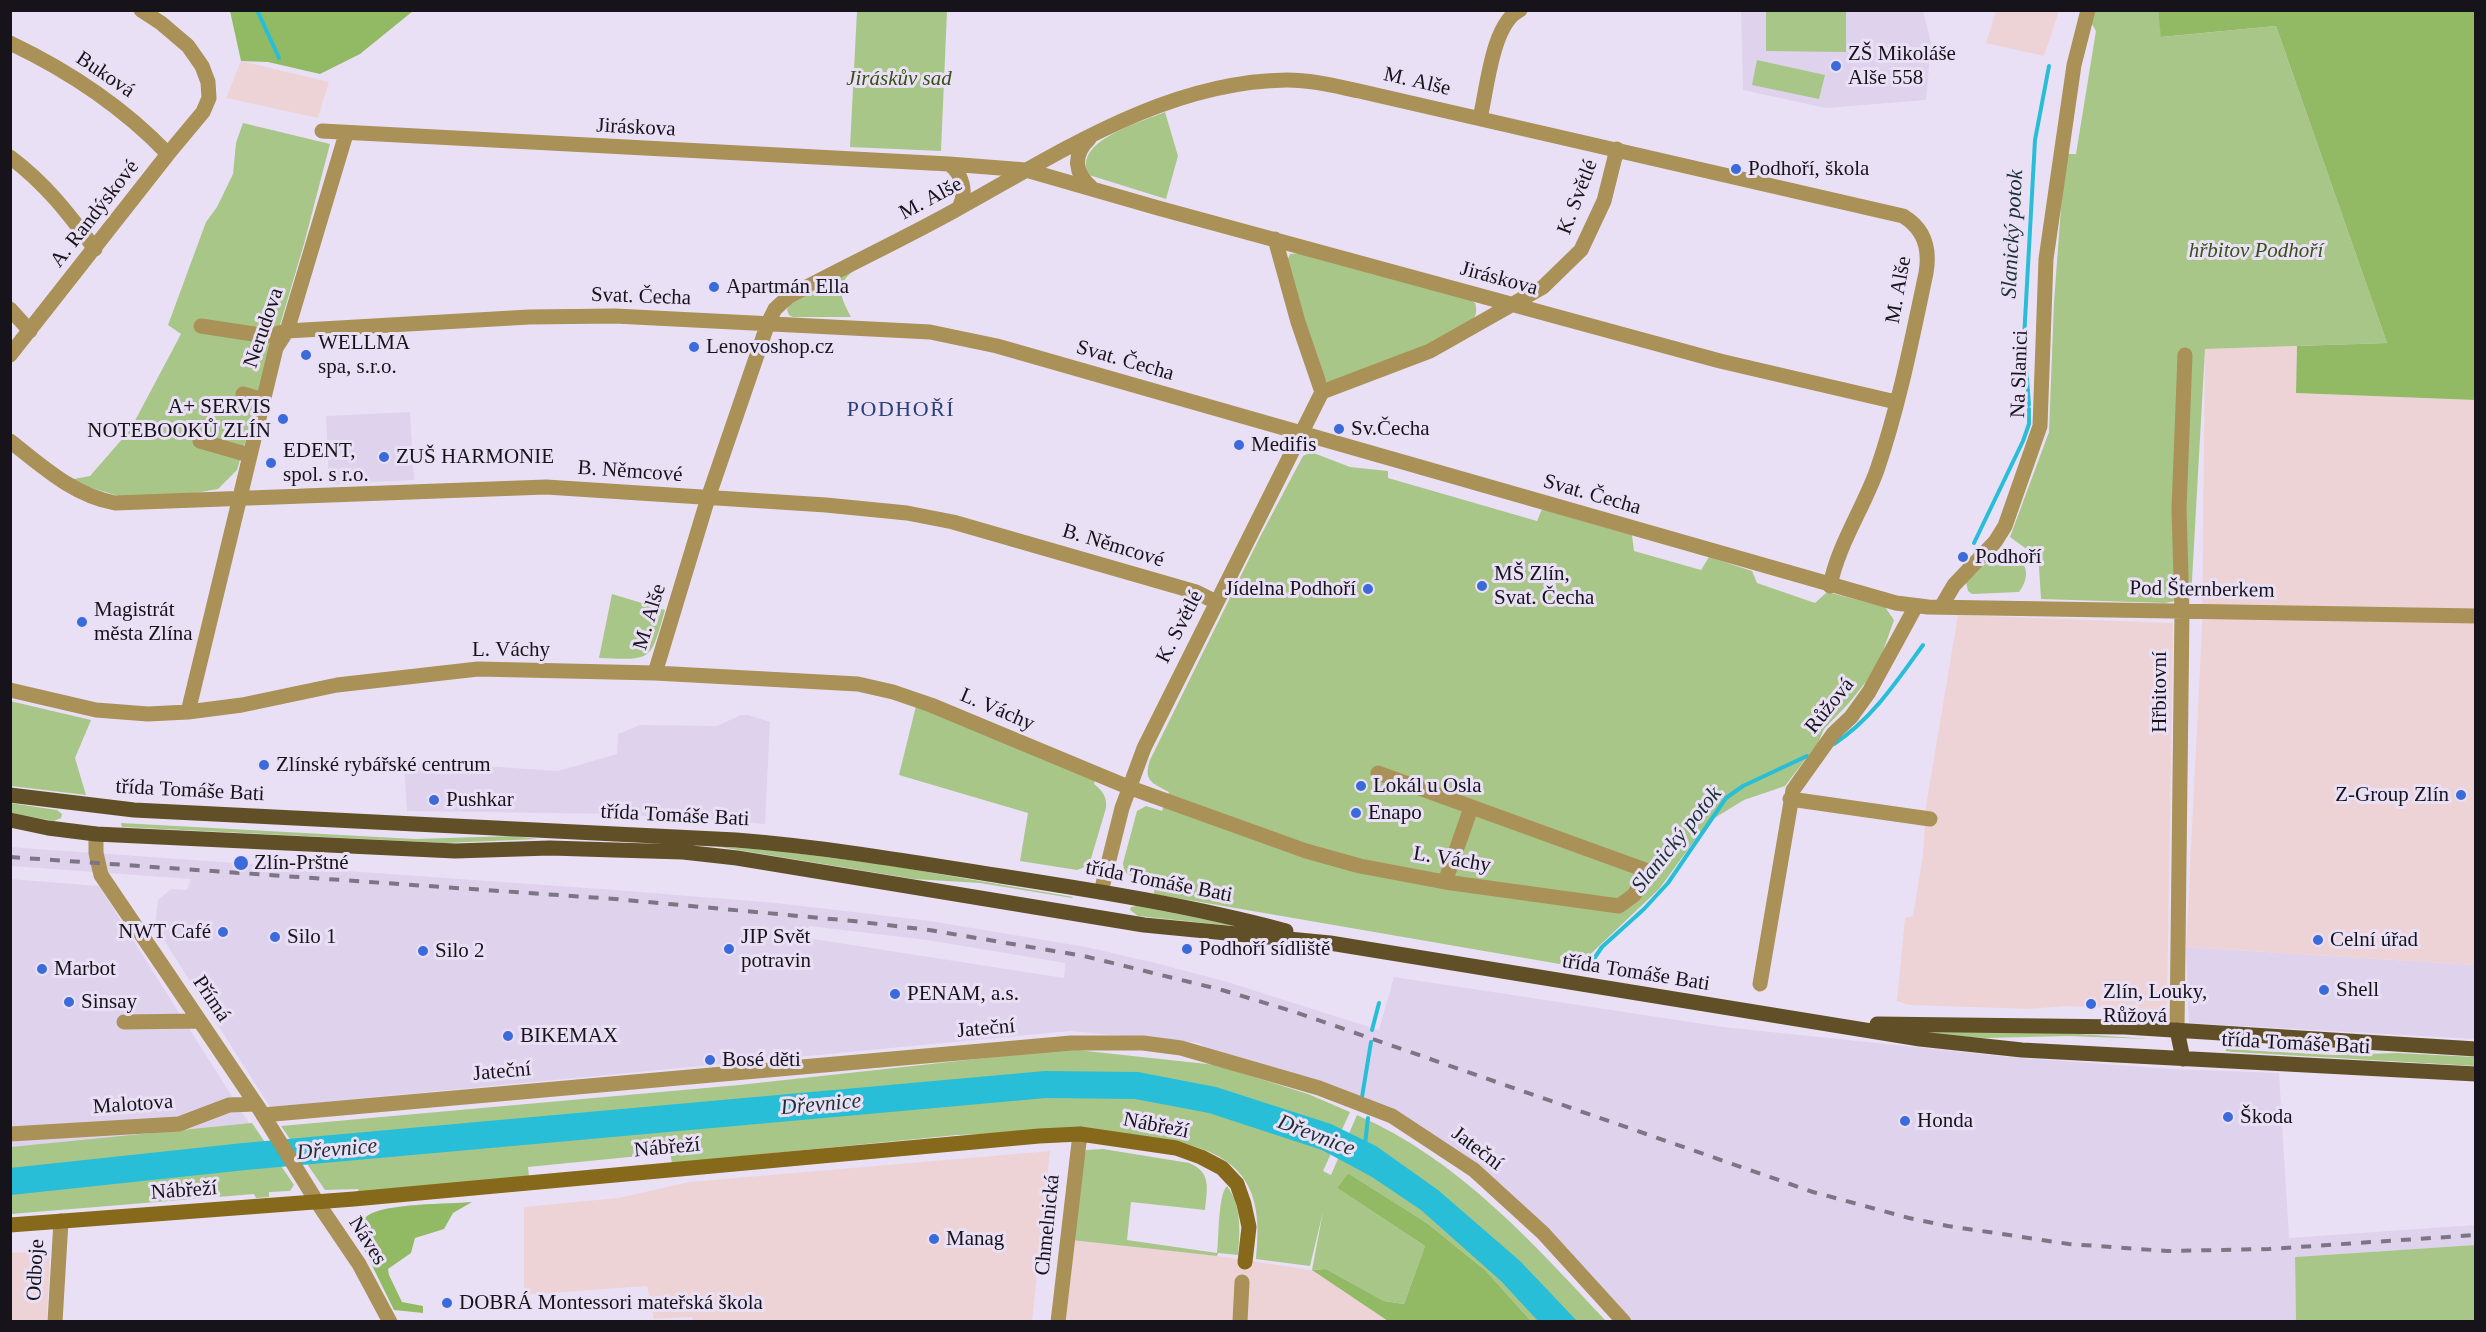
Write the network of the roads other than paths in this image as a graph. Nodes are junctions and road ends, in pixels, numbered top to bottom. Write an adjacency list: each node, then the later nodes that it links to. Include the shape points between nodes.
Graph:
1 (141, 10): 10 (street, A. Randýskové, via 188,46 208,82 209,98 203,112)
2 (1520, 10): 5 (street, via 1510,16 1499,33)
3 (2088, 10): 38 (street, Na Slanici, via 2074,65 2046,259 2040,426 2005,526 1995,542)
4 (10, 43): 10 (street, Buková, via 102,96 139,124)
5 (1480, 118): 8 (street, M. Alše, via 1319,82 1272,81 1192,94); 9 (street, M. Alše)
6 (322, 131): 7 (street, Jiráskova)
7 (346, 134): 12 (street, Jiráskova); 23 (street, Nerudova)
8 (1091, 138): 13 (street, M. Alše); 14 (street, via 1079,152 1077,166 1082,179)
9 (1617, 149): 18 (street, K. Světlé, via 1604,201 1581,250 1543,287); 29 (street, M. Alše, via 1912,221 1921,233 1929,258)
10 (168, 154): 17 (street, A. Randýskové)
11 (10, 157): 17 (street, via 56,197)
12 (949, 164): 13 (street, Jiráskova); 15 (street, via 958,171 962,184)
13 (1026, 170): 14 (street, Jiráskova); 15 (street, M. Alše)
14 (1093, 189): 16 (street, Jiráskova)
15 (959, 208): 20 (street, M. Alše, via 788,297)
16 (1275, 239): 18 (street, Jiráskova); 26 (street)
17 (95, 249): 22 (street, A. Randýskové)
18 (1512, 304): 26 (street, K. Světlé, via 1430,351); 29 (street, Jiráskova, via 1720,361)
19 (10, 309): 22 (street)
20 (768, 323): 23 (street, Svat. Čecha, via 615,316 529,317); 30 (street, Svat. Čecha, via 930,332 964,338); 34 (street, M. Alše)
21 (201, 326): 23 (street, Svat. Čecha, via 267,336)
22 (30, 331): 24 (street, A. Randýskové)
23 (286, 331): 28 (street, Nerudova, via 276,348)
24 (10, 355)
25 (2185, 355): 39 (street, Hřbitovní, via 2179,509)
26 (1322, 392): 30 (street, K. Světlé)
27 (243, 394): 28 (street)
28 (263, 400): 33 (street, Nerudova)
29 (1896, 402): 36 (street, M. Alše, via 1876,474)
30 (1301, 433): 36 (street, Svat. Čecha); 37 (street, K. Světlé)
31 (10, 441): 35 (street, B. Němcové, via 74,489 105,501)
32 (200, 441): 33 (street)
33 (249, 455): 35 (street, Nerudova)
34 (708, 498): 35 (street, B. Němcové, via 546,486); 37 (street, B. Němcové, via 826,505 953,522 1196,592); 41 (street, M. Alše)
35 (238, 500): 43 (street, Nerudova)
36 (1830, 586): 38 (street, Svat. Čecha)
37 (1216, 602): 45 (street, K. Světlé)
38 (1928, 607): 39 (street, Pod Šternberkem); 47 (street, Růžová, via 1869,693 1804,773)
39 (2182, 611): 40 (street, Pod Šternberkem); 61 (street, Hřbitovní)
40 (2475, 616)
41 (655, 673): 43 (street, L. Váchy, via 478,669 337,685); 45 (street, L. Váchy, via 858,684 893,692)
42 (10, 690): 43 (street, L. Váchy, via 96,710)
43 (188, 712)
44 (1378, 773): 49 (street, L. Váchy)
45 (1128, 787): 53 (street, L. Váchy, via 1306,852); 54 (street, K. Světlé)
46 (10, 795): 48 (main road, třída Tomáše Bati)
47 (1790, 799): 50 (street); 57 (street, Růžová)
48 (98, 807): 52 (main road); 54 (main road, třída Tomáše Bati, via 802,845)
49 (1471, 808): 53 (street); 53 (street, L. Váchy, via 1648,871 1634,895 1619,906)
50 (1930, 819)
51 (10, 820): 52 (main road, třída Tomáše Bati)
52 (96, 834): 55 (main road, třída Tomáše Bati, via 455,851 683,852); 59 (street, Přímá, via 101,875)
53 (1445, 882)
54 (1101, 892): 55 (main road); 56 (main road, třída Tomáše Bati, via 1231,916)
55 (1096, 918): 56 (main road, třída Tomáše Bati)
56 (1330, 943): 60 (main road, třída Tomáše Bati)
57 (1760, 984)
58 (124, 1022): 59 (street)
59 (200, 1022): 65 (street, Přímá)
60 (1829, 1024): 61 (main road, třída Tomáše Bati, via 2069,1024); 63 (main road, třída Tomáše Bati, via 2022,1050)
61 (2177, 1030): 62 (main road, třída Tomáše Bati); 63 (main road)
62 (2475, 1049)
63 (2183, 1059): 64 (main road, třída Tomáše Bati)
64 (2475, 1074)
65 (263, 1115): 66 (street, Malotova, via 229,1105 179,1124); 68 (street, Přímá); 78 (street, Jateční, via 1071,1043 1181,1047 1319,1088 1392,1116 1474,1170 1543,1233)
66 (10, 1134)
67 (1080, 1134): 69 (street, Nábřeží); 72 (street, Nábřeží, via 1176,1148 1222,1168 1237,1184 1244,1204 1249,1227); 77 (street, Chmelnická)
68 (307, 1183): 69 (street, Náves)
69 (316, 1202): 70 (street, Nábřeží); 76 (street, Náves, via 359,1264)
70 (61, 1221): 71 (street, Nábřeží); 75 (street, Odboje)
71 (10, 1225)
72 (1245, 1262)
73 (1242, 1282): 74 (street)
74 (1240, 1321)
75 (55, 1322)
76 (390, 1322)
77 (1058, 1322)
78 (1624, 1322)

